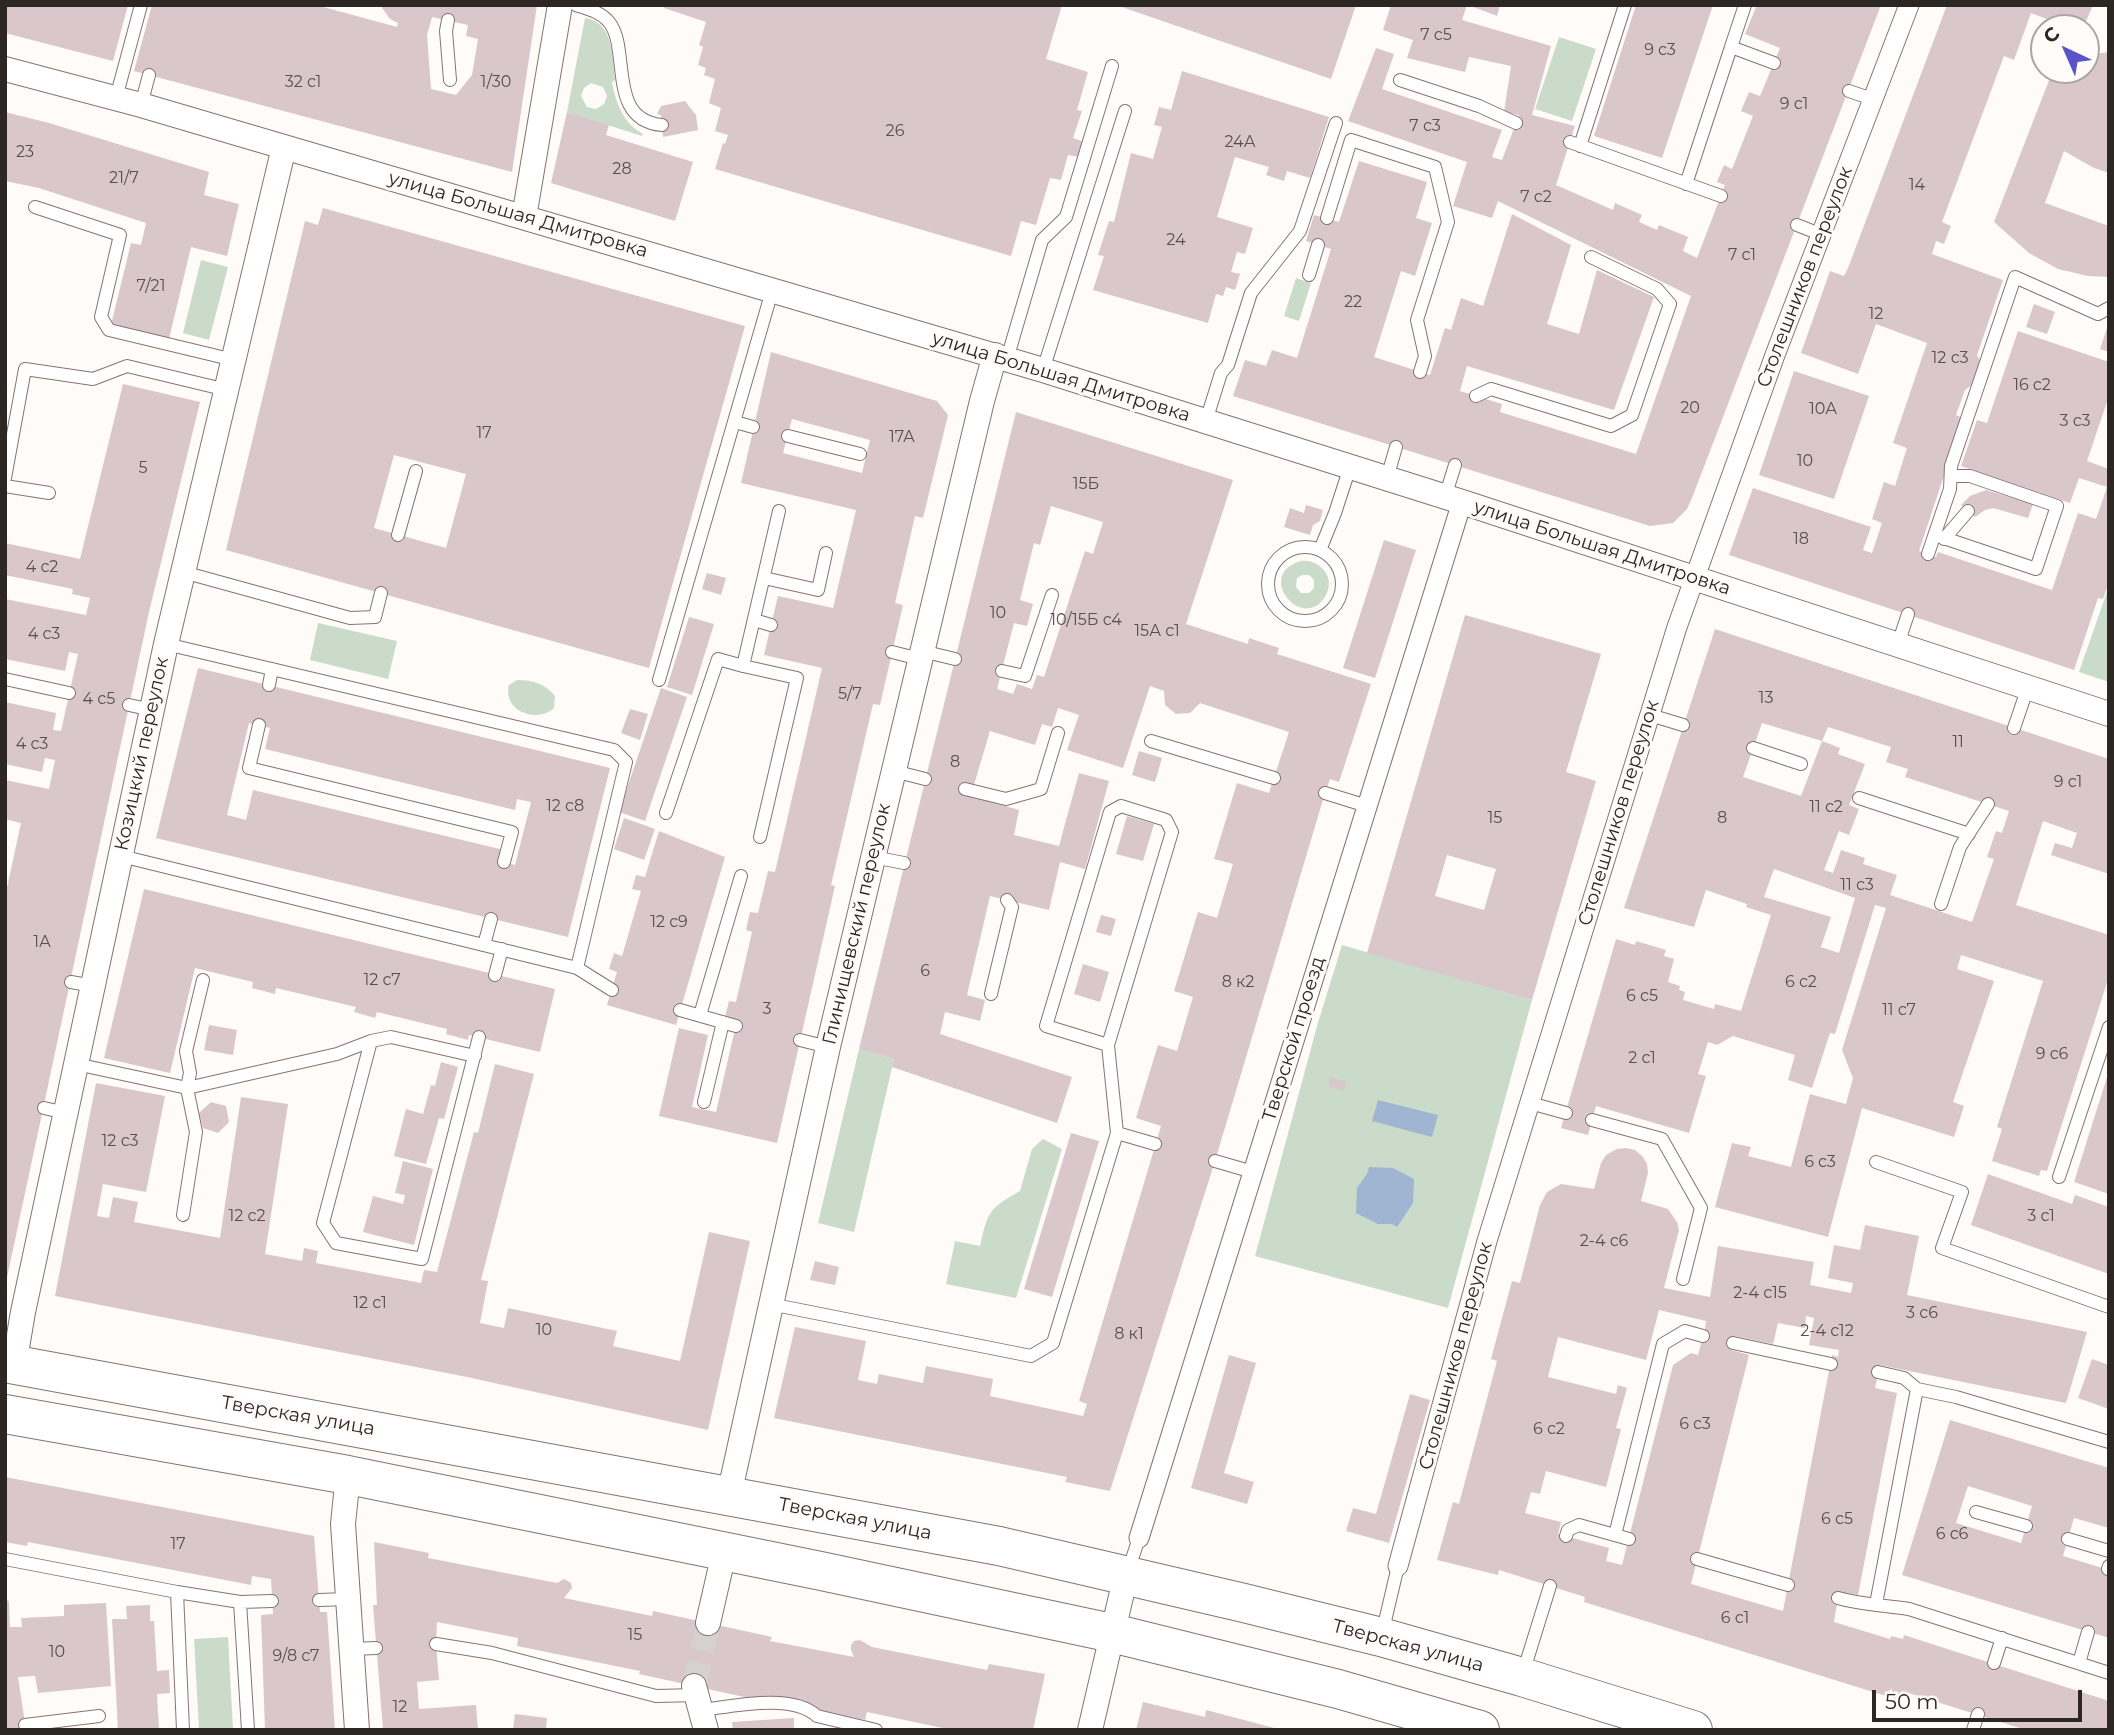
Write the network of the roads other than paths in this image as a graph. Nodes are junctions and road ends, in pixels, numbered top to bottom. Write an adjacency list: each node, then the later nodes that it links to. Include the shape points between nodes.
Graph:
1 (141, 5): 16 (lane)
2 (560, 5): 27 (street)
3 (576, 5): 22 (lane, via 600,14 612,25 627,99 642,118)
4 (1625, 5): 24 (lane, via 1575,144)
5 (1745, 5): 8 (lane)
6 (1909, 5): 17 (street, Столешников переулок)
7 (448, 20): 13 (lane)
8 (1731, 47): 9 (lane); 24 (lane)
9 (1774, 63)
10 (1112, 66): 36 (lane, via 1066,216 1042,240)
11 (5, 69): 16 (street, улица Большая Дмитровка)
12 (149, 75): 18 (lane)
13 (450, 80)
14 (1400, 80): 20 (lane)
15 (1849, 91): 17 (lane)
16 (116, 98): 18 (street, улица Большая Дмитровка)
17 (1872, 99): 30 (street, Столешников переулок)
18 (141, 105): 23 (street, улица Большая Дмитровка)
19 (1125, 111): 38 (lane)
20 (1516, 122)
21 (1336, 123): 42 (lane, via 1300,231 1251,293)
22 (662, 125)
23 (284, 146): 27 (street, улица Большая Дмитровка); 37 (street, Козицкий переулок)
24 (1686, 184): 25 (lane)
25 (1721, 196)
26 (35, 206): 37 (lane, via 120,235 101,317 109,330)
27 (524, 217): 34 (street, улица Большая Дмитровка)
28 (1326, 218): 39 (lane, via 1351,140 1435,167 1448,222 1417,320 1425,356)
29 (1797, 225): 30 (lane)
30 (1820, 234): 66 (street, Столешников переулок)
31 (1318, 245): 33 (lane)
32 (1591, 257): 41 (lane, via 1657,289 1670,304 1632,415 1611,426 1491,389)
33 (1309, 275)
34 (772, 290): 36 (street, улица Большая Дмитровка); 43 (lane)
35 (2109, 309): 51 (lane, via 2098,314 2015,277)
36 (1001, 357): 38 (street, улица Большая Дмитровка); 75 (street, Глинищевский переулок)
37 (234, 360): 40 (street, Козицкий переулок)
38 (1043, 370): 42 (street, улица Большая Дмитровка)
39 (1420, 372)
40 (227, 390): 52 (lane, via 127,366 93,379 25,369); 64 (street, Козицкий переулок)
41 (1476, 396)
42 (1206, 421): 49 (street, улица Большая Дмитровка)
43 (734, 422): 44 (lane); 81 (lane)
44 (754, 427)
45 (788, 436): 47 (lane)
46 (1396, 447): 53 (lane)
47 (860, 454)
48 (1455, 465): 56 (lane)
49 (1350, 467): 53 (street, улица Большая Дмитровка); 61 (lane)
50 (416, 471): 59 (lane)
51 (1951, 475): 60 (lane); 60 (lane, via 2057,506 2036,569)
52 (5, 478)
53 (1387, 478): 56 (street, улица Большая Дмитровка)
54 (5, 486): 55 (lane)
55 (50, 493)
56 (1453, 499): 66 (street, улица Большая Дмитровка); 101 (street, Тверской проезд)
57 (1968, 511): 60 (lane)
58 (779, 512): 65 (lane)
59 (398, 535)
60 (1940, 537): 63 (lane)
61 (1320, 550): 61 (lane, via 1292,550 1279,557 1271,569 1270,597 1290,618 1318,618 1339,598 1339,570)
62 (826, 553): 65 (lane, via 818,590)
63 (1928, 554)
64 (183, 572): 67 (lane, via 349,618 375,617); 72 (street, Козицкий переулок)
65 (764, 578): 70 (lane)
66 (1694, 578): 73 (street, улица Большая Дмитровка); 86 (street, Столешников переулок)
67 (382, 593)
68 (1052, 595): 79 (lane, via 1025,676)
69 (1908, 614): 73 (lane)
70 (754, 620): 71 (lane); 77 (lane)
71 (771, 625)
72 (166, 644): 78 (lane); 105 (street, Козицкий переулок, via 141,708)
73 (1898, 644): 83 (street, улица Большая Дмитровка)
74 (892, 652): 75 (lane)
75 (921, 655): 76 (lane); 94 (street, Глинищевский переулок)
76 (955, 660)
77 (743, 666): 102 (lane, via 718,659); 104 (lane, via 797,678)
78 (272, 669): 82 (lane); 115 (lane, via 614,750 626,762)
79 (1002, 671)
80 (5, 679): 84 (lane)
81 (659, 680)
82 (269, 685)
83 (2028, 687): 85 (street, улица Большая Дмитровка); 89 (lane)
84 (69, 693)
85 (2109, 714)
86 (1650, 715): 88 (lane); 132 (street, Столешников переулок)
87 (259, 725): 107 (lane, via 249,768 512,832)
88 (1684, 726)
89 (2014, 728)
90 (1058, 733): 97 (lane, via 1041,789 1006,800)
91 (1151, 741): 95 (lane)
92 (1753, 748): 93 (lane)
93 (1801, 764)
94 (894, 772): 96 (lane); 106 (street, Глинищевский переулок)
95 (1274, 778)
96 (925, 779)
97 (965, 789)
98 (1325, 793): 101 (lane)
99 (1859, 799): 103 (lane)
100 (1988, 804): 103 (lane)
101 (1367, 806): 139 (street, Тверской проезд)
102 (666, 813)
103 (1969, 835): 111 (lane, via 1960,847)
104 (760, 837)
105 (121, 856): 113 (lane); 129 (street, Козицкий переулок, via 82,984)
106 (873, 856): 108 (lane); 127 (street, Глинищевский переулок)
107 (504, 862)
108 (904, 863)
109 (741, 876): 121 (lane)
110 (1007, 900): 119 (lane, via 1012,907)
111 (1941, 904)
112 (491, 919): 113 (lane)
113 (484, 945): 114 (lane)
114 (502, 949): 115 (lane); 116 (lane)
115 (578, 968): 118 (lane)
116 (495, 975)
117 (203, 980): 130 (lane, via 187,1051)
118 (612, 990)
119 (990, 994)
120 (680, 1010): 121 (lane)
121 (701, 1016): 131 (lane, via 729,1024)
122 (2109, 1027): 140 (lane)
123 (479, 1037): 128 (lane)
124 (800, 1040): 127 (lane)
125 (371, 1041): 128 (lane, via 391,1037); 128 (lane, via 323,1223 336,1243 422,1259); 130 (lane, via 338,1054)
126 (1108, 1045): 126 (lane, via 1172,832 1166,820 1121,806 1110,811 1046,1026); 135 (lane)
127 (828, 1047): 143 (street, Глинищевский переулок)
128 (475, 1056)
129 (76, 1063): 130 (lane); 147 (street, Козицкий переулок, via 55,1111 23,1312)
130 (187, 1088): 141 (lane, via 196,1132)
131 (704, 1102)
132 (1530, 1103): 133 (lane); 166 (street, Столешников переулок, via 1487,1241)
133 (1566, 1113)
134 (1592, 1120): 142 (lane, via 1662,1139 1701,1208)
135 (1117, 1133): 136 (lane); 143 (lane, via 1053,1343 1031,1356)
136 (1155, 1144)
137 (1215, 1161): 139 (lane)
138 (1876, 1162): 144 (lane, via 1962,1192 1942,1248)
139 (1253, 1171): 159 (street, Тверской проезд)
140 (2059, 1177)
141 (183, 1215)
142 (1684, 1279)
143 (770, 1304): 154 (street, Глинищевский переулок)
144 (2109, 1307)
145 (1703, 1336): 157 (lane, via 1685,1331 1663,1344)
146 (1733, 1343): 148 (lane)
147 (10, 1364): 154 (main road, Тверская улица)
148 (1831, 1364)
149 (1878, 1373): 150 (lane, via 1904,1378)
150 (1917, 1390): 152 (lane); 176 (lane)
151 (5, 1414): 153 (main road)
152 (2109, 1442)
153 (348, 1475): 163 (main road); 172 (street, via 344,1524)
154 (729, 1495): 167 (main road, Тверская улица)
155 (1976, 1512): 156 (lane)
156 (2026, 1526)
157 (1615, 1535): 158 (lane, via 1579,1525 1567,1530); 160 (lane)
158 (1566, 1536)
159 (1139, 1538): 167 (lane, Тверской проезд)
160 (1629, 1539)
161 (2068, 1539): 162 (lane)
162 (2109, 1551)
163 (724, 1553): 177 (street); 179 (main road)
164 (5, 1559): 170 (lane)
165 (1697, 1559): 168 (lane)
166 (1398, 1566): 180 (lane, Столешников переулок)
167 (1126, 1575): 179 (street); 180 (main road, Тверская улица)
168 (1788, 1585)
169 (1550, 1586): 186 (lane)
170 (177, 1592): 175 (lane); 192 (lane)
171 (1838, 1598): 176 (lane, via 1866,1606)
172 (348, 1599): 173 (lane); 194 (street, via 364,1649)
173 (319, 1600)
174 (272, 1601): 175 (lane)
175 (240, 1602): 193 (lane)
176 (1876, 1604): 181 (lane, via 1909,1609)
177 (708, 1623)
178 (2088, 1632): 183 (lane)
179 (1112, 1633): 191 (main road, via 1338,1689); 196 (street)
180 (1381, 1637): 186 (main road, Тверская улица)
181 (2002, 1637): 183 (lane); 184 (lane)
182 (436, 1644): 187 (lane, via 656,1696)
183 (2079, 1663): 185 (lane)
184 (1994, 1664)
185 (2109, 1673)
186 (1522, 1677): 197 (main road, Тверская улица)
187 (699, 1713): 195 (lane, via 770,1702)
188 (1978, 1714): 198 (lane)
189 (99, 1716): 190 (lane)
190 (25, 1724)
191 (1470, 1728)
192 (183, 1730)
193 (248, 1730)
194 (358, 1730)
195 (876, 1730)
196 (1090, 1730)
197 (1693, 1730)
198 (1973, 1730)

